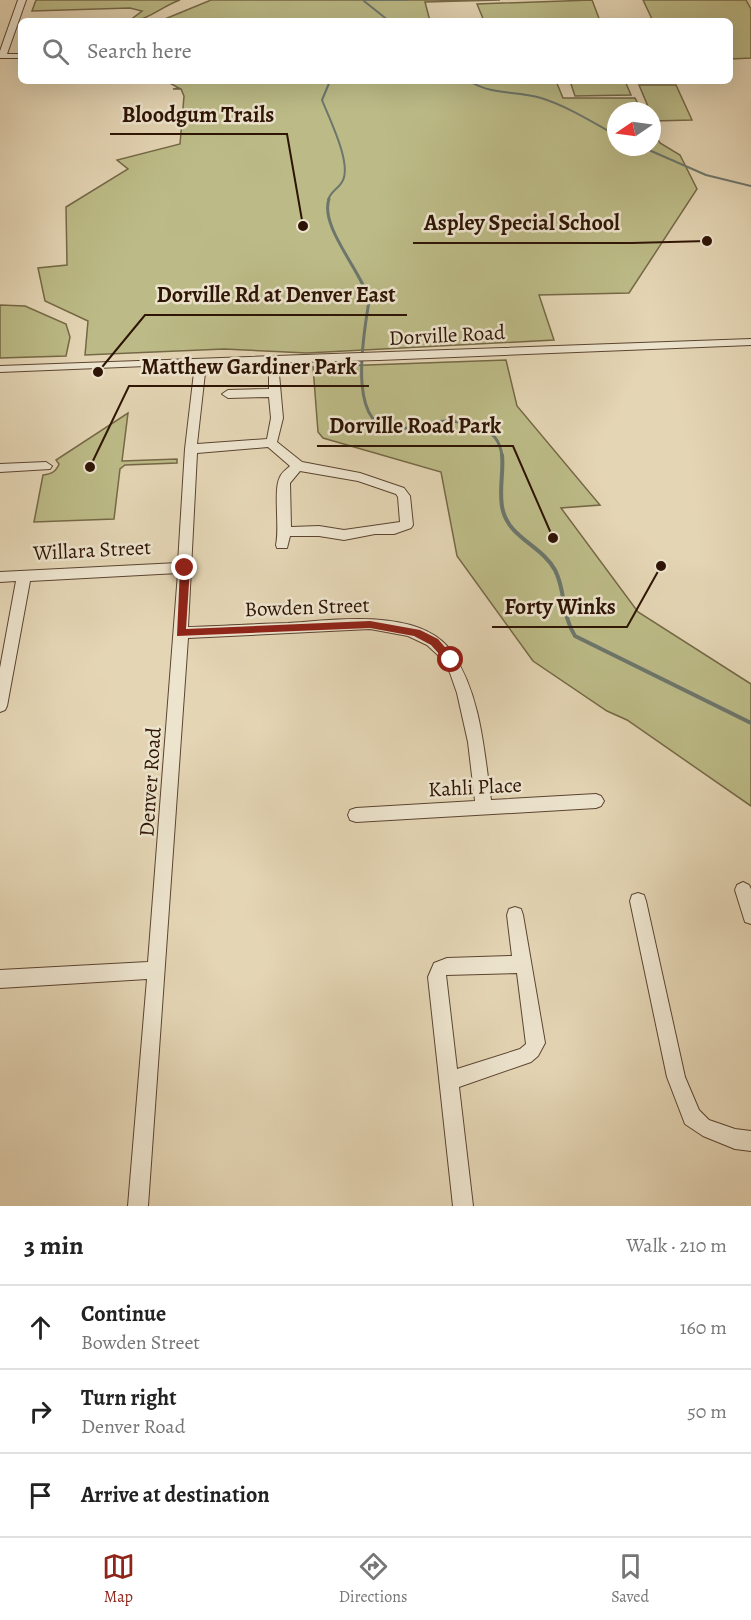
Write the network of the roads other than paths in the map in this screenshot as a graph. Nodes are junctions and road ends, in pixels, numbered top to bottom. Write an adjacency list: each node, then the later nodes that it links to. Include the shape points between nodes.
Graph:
1 (22, 0): 2 (street)
2 (1, 56): 3 (street)
3 (18, 56)
4 (751, 342): 5 (street, Dorville Road)
5 (201, 361): 6 (street, Dorville Road); 11 (street, Denver Road)
6 (0, 369)
7 (275, 376): 8 (street)
8 (274, 393): 9 (street); 10 (street, via 276,434)
9 (228, 394)
10 (271, 443): 11 (street); 13 (street)
11 (191, 449): 15 (street, Denver Road)
12 (46, 466): 14 (street)
13 (298, 466): 13 (street, via 284,483 283,538 320,531 344,535 375,529 411,530 400,492 360,477)
14 (0, 468)
15 (185, 568): 16 (street, Willara Street); 18 (street, Denver Road)
16 (24, 576): 17 (street, Willara Street); 19 (street)
17 (0, 577)
18 (181, 633): 21 (street, Bowden Street, via 370,624 400,628 434,642 451,660 461,681); 28 (street, Denver Road)
19 (0, 706)
20 (596, 801): 21 (street, Kahli Place)
21 (484, 808): 22 (street, Kahli Place)
22 (356, 815)
23 (744, 890): 26 (street)
24 (638, 901): 31 (street, via 676,1077 692,1117 703,1127)
25 (515, 915): 27 (street)
26 (751, 916)
27 (522, 964): 30 (street, via 536,1043 532,1050 525,1056); 30 (street, via 440,969 437,977)
28 (157, 970): 29 (street); 32 (street, Denver Road)
29 (0, 979)
30 (448, 1081): 33 (street)
31 (751, 1143)
32 (138, 1206)
33 (463, 1206)

